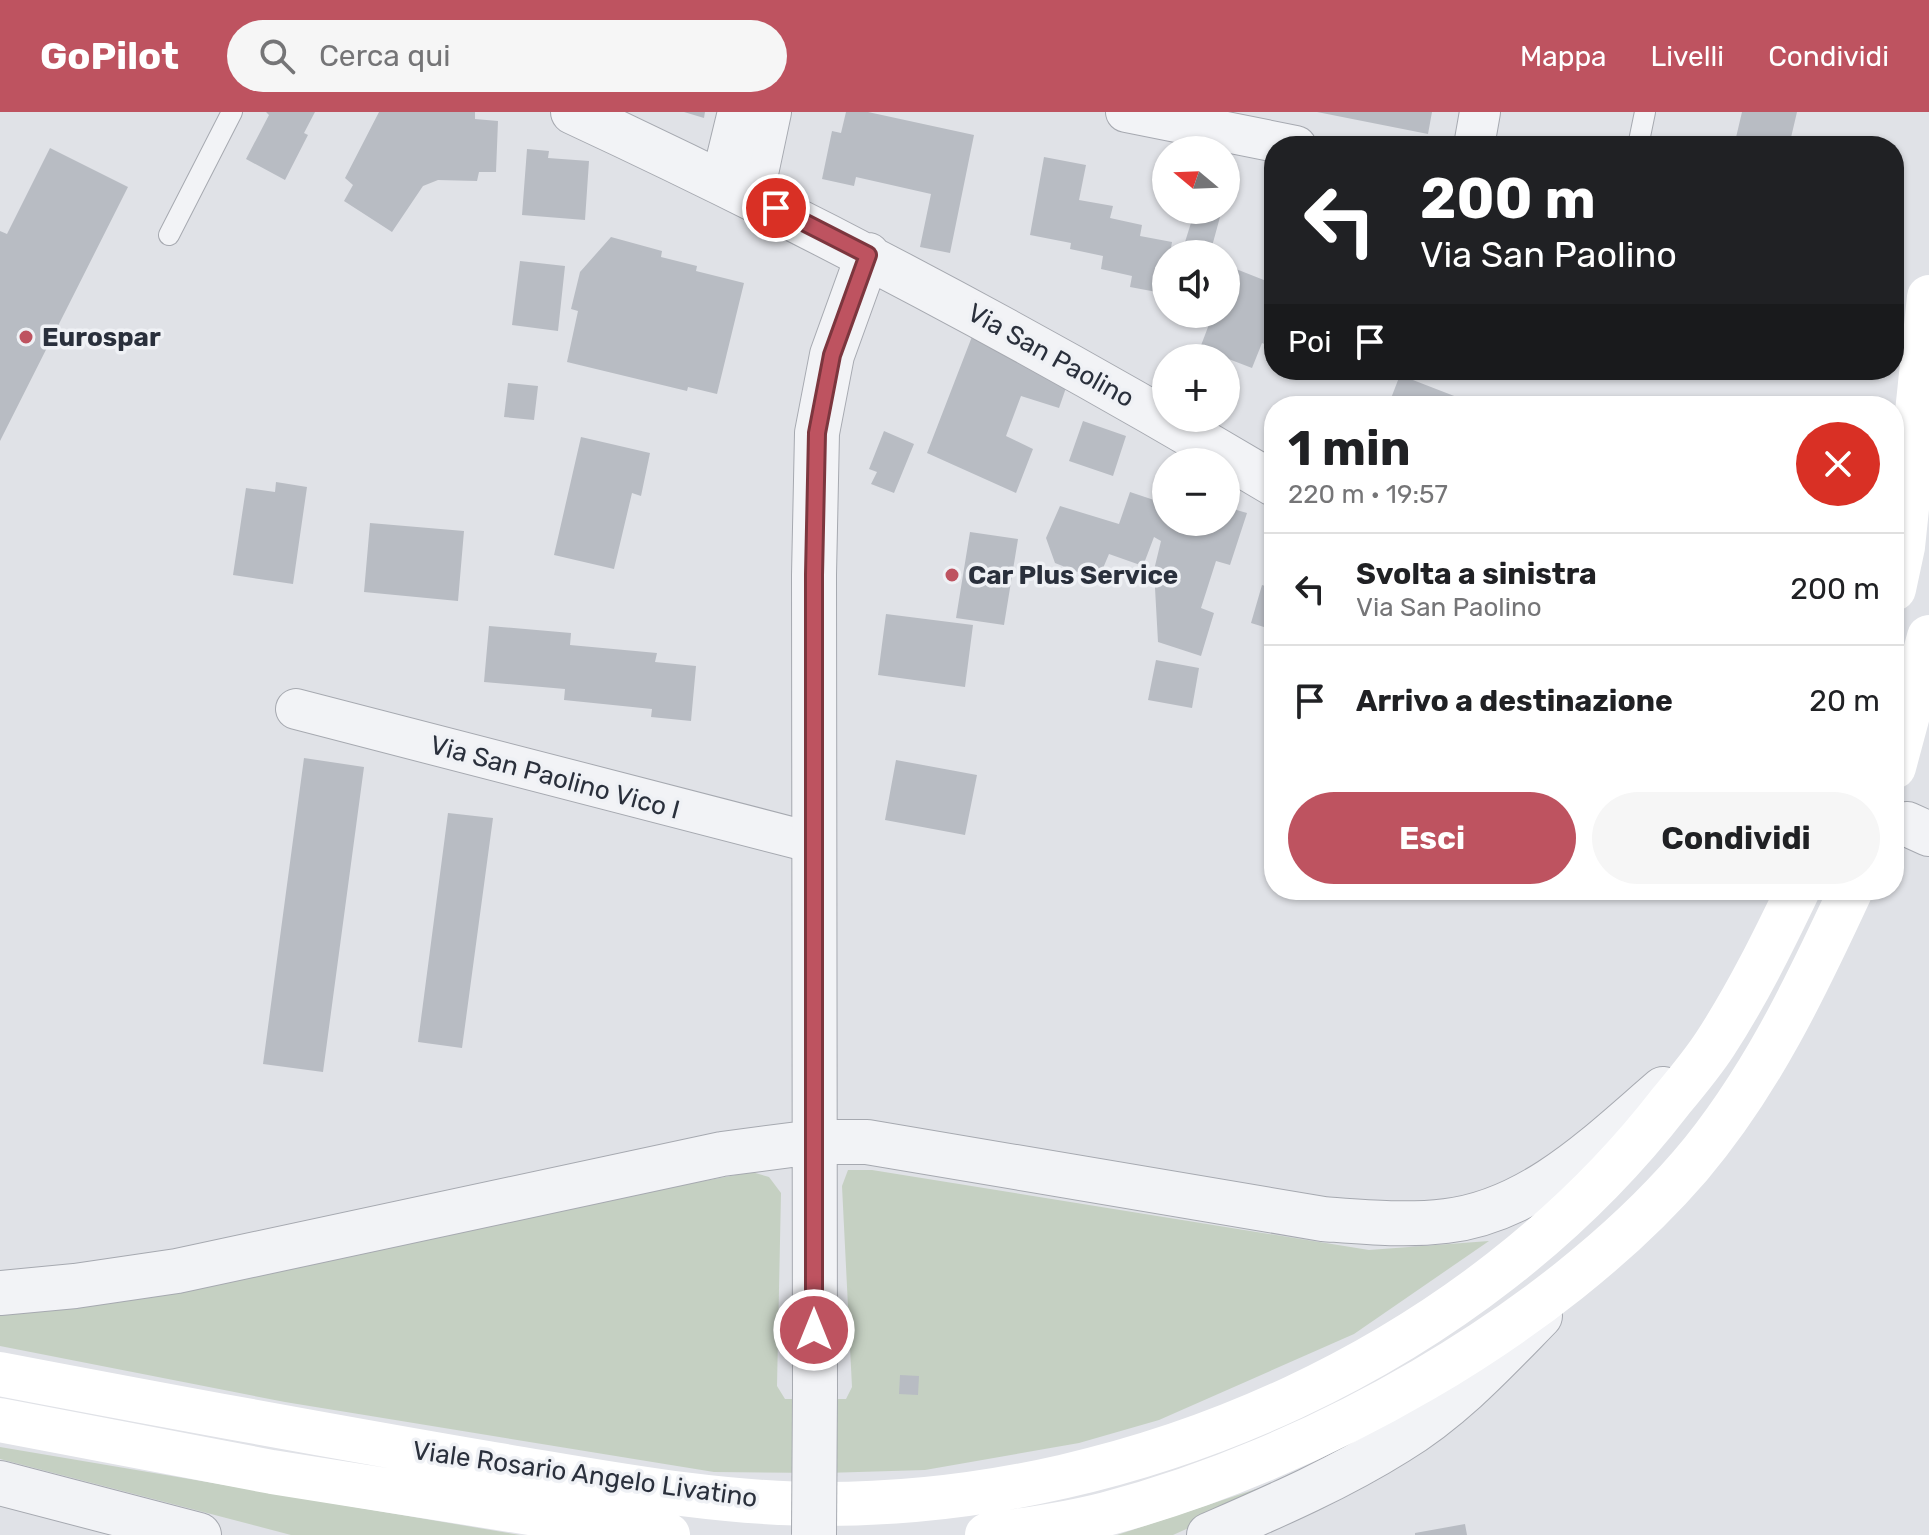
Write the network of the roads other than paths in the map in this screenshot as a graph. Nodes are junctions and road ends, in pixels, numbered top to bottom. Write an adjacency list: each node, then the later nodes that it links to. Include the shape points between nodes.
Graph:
1 (232, 112): 12 (lane)
2 (573, 112): 11 (street, Via San Paolino)
3 (740, 112): 11 (street)
4 (771, 112): 11 (street)
5 (1126, 112): 10 (street)
6 (1480, 112): 8 (street)
7 (1645, 112): 9 (lane)
8 (1476, 136)
9 (1640, 136)
10 (1264, 140)
11 (738, 189): 13 (street, Via San Paolino)
12 (169, 235)
13 (868, 255): 15 (street, Via San Paolino); 20 (street, via 832,355 817,433)
14 (1929, 297): 16 (main road)
15 (1264, 478)
16 (1904, 537)
17 (1929, 637): 19 (main road)
18 (296, 709): 20 (street, Via San Paolino Vico I)
19 (1904, 730)
20 (814, 843): 24 (street)
21 (1793, 900): 23 (main road, Viale Rosario Angelo Livatino)
22 (1846, 900): 25 (main road, via 1760,1073 1691,1165)
23 (1714, 1046): 24 (street, via 1527,1195 1480,1215 1446,1221 1323,1219 867,1142); 27 (main road, Viale Rosario Angelo Livatino, via 1642,1138 1556,1228 1399,1341 1259,1414 1095,1471 1015,1487 824,1504 714,1497 278,1428)
24 (814, 1142): 26 (street, via 722,1154 177,1271); 32 (street, bridge)
25 (1588, 1268): 33 (main road, via 1468,1353 1377,1406 1276,1453 1105,1514); 34 (street, via 1483,1374 1398,1442 1296,1497)
26 (0, 1293)
27 (0, 1374)
28 (0, 1420): 31 (main road, Viale Rosario Angelo Livatino, via 272,1472)
29 (0, 1483): 30 (street)
30 (199, 1535)
31 (668, 1535)
32 (814, 1535)
33 (987, 1535)
34 (1209, 1535)

